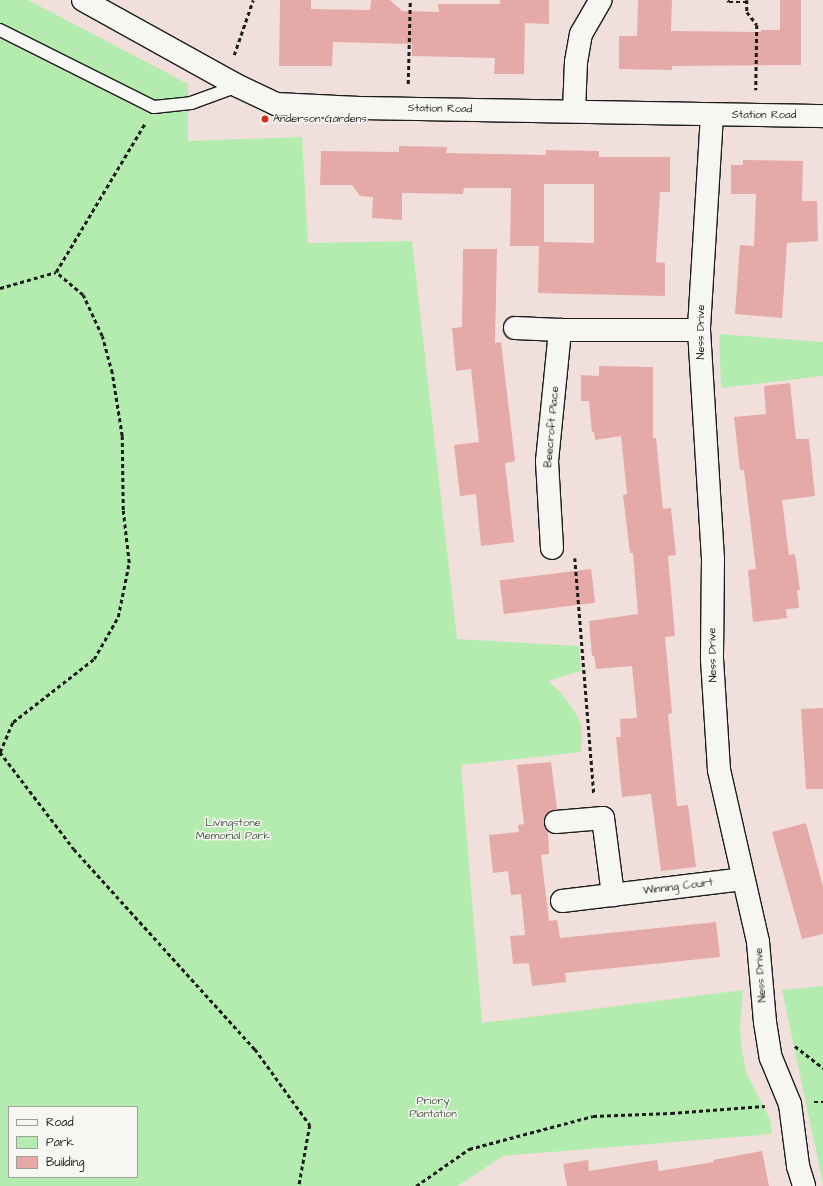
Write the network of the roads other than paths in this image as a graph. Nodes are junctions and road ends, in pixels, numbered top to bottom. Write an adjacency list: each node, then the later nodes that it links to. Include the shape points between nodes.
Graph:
1 (83, 0): 4 (street, Station Road)
2 (601, 0): 5 (street, via 581,34 576,62)
3 (0, 30): 4 (lane, via 154,108 191,103)
4 (238, 86): 5 (street, Station Road, via 276,104)
5 (574, 111): 6 (street, Station Road)
6 (712, 115): 7 (street, Station Road); 10 (street, Ness Drive)
7 (823, 116)
8 (515, 328): 9 (street)
9 (560, 330): 10 (street); 11 (street, Beecroft Place, via 547,461)
10 (699, 330): 13 (street, Ness Drive, via 713,559 712,659 719,770)
11 (552, 548)
12 (556, 822): 14 (street, via 603,818)
13 (743, 879): 14 (street, Winning Court); 16 (street, Ness Drive, via 758,942 771,1058 790,1104 798,1166)
14 (613, 895): 15 (street, Winning Court)
15 (562, 901)
16 (804, 1186)

